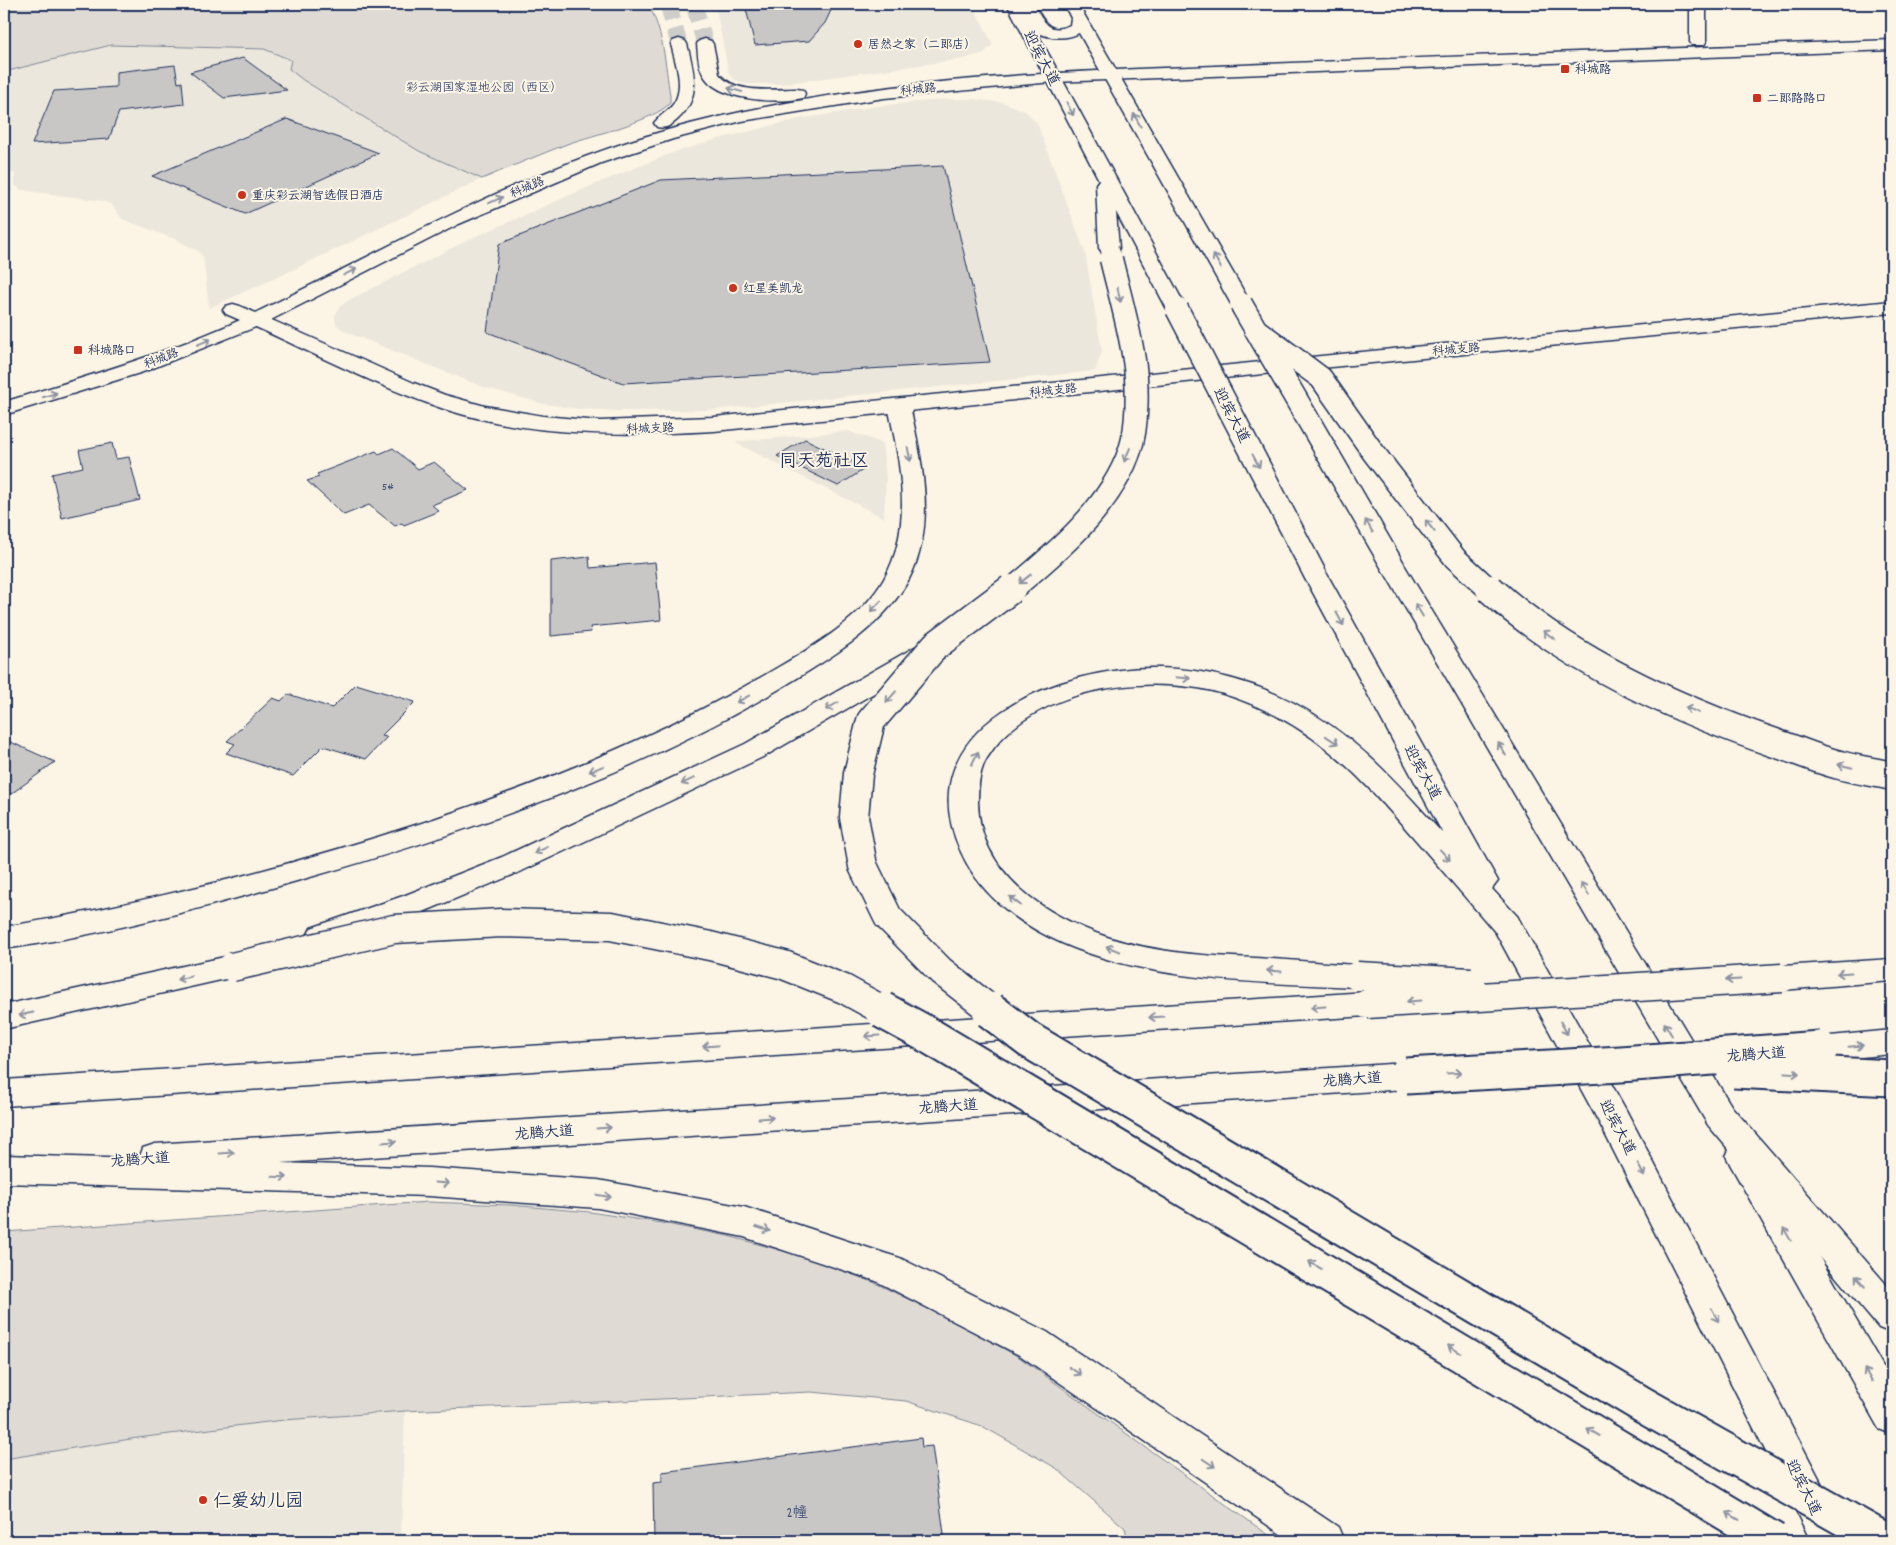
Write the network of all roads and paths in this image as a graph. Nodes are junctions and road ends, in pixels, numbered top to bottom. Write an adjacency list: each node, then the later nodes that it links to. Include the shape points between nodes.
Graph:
1 (1014, 4): 11 (main road, 迎宾大道)
2 (1026, 4): 4 (main road, via 1040,28 1057,34 1077,27)
3 (1698, 4): 6 (main road)
4 (1075, 11): 10 (main road)
5 (1892, 37): 6 (main road, 科城路)
6 (1698, 42): 10 (main road, 科城路)
7 (679, 44): 13 (main road, via 687,78 686,98 680,109)
8 (705, 44): 12 (main road, one-way to 8, via 746,92 722,86 710,72)
9 (1892, 45): 10 (main road, 科城路)
10 (1108, 68): 11 (main road, 科城路); 18 (main road, one-way to 10, bridge)
11 (1050, 72): 12 (main road, 科城路, via 946,74); 14 (main road, 迎宾大道, one-way to 14); 17 (main road, 科城路, one-way to 11, via 499,199 595,159 667,135 742,116 837,99)
12 (801, 94): 13 (main road, 科城路)
13 (663, 123): 15 (main road, 科城路, via 582,150 482,190)
14 (1104, 175): 22 (main road, one-way to 22, bridge, via 1109,248 1134,359 1137,402 1130,450 1105,500 1047,562); 24 (main road, 迎宾大道, one-way to 24, bridge, via 1316,576)
15 (355, 250)
16 (1892, 307): 20 (main road, 科城支路)
17 (247, 310): 19 (main road, 科城路); 20 (main road, 科城支路, via 412,390 483,413 524,421 615,429 658,428); 21 (main road, 科城路, one-way to 17, via 136,368)
18 (1255, 329): 23 (main road, one-way to 18, bridge, via 1839,765 1738,730 1650,692 1573,651 1516,612 1455,558 1321,378); 34 (main road, one-way to 18, bridge)
19 (4, 391)
20 (899, 406): 25 (main road, one-way to 25, via 912,468 914,495 913,524 897,578 879,603 851,630 769,685 646,748 436,829 310,868 162,907)
21 (4, 409)
22 (935, 646): 26 (main road, one-way to 26, bridge, via 755,750 512,864 412,904); 41 (main road, one-way to 41, bridge, via 871,721 858,774 854,817 863,866 888,917 941,971 1029,1040 1643,1405)
23 (1892, 776)
24 (1506, 924): 28 (main road, one-way to 24, via 1123,953 1056,928 1012,901 980,866 964,827 963,786 975,754 1000,726 1031,703 1078,685 1134,677 1188,678 1241,692 1292,713 1347,750 1392,795); 40 (main road, 迎宾大道, one-way to 40, via 1614,1119)
25 (4, 938)
26 (232, 967): 29 (main road, one-way to 29); 39 (main road, one-way to 26, bridge, via 928,1035 844,989 784,965 612,926 501,923 394,929)
27 (1892, 970): 28 (main road, one-way to 28, bridge, via 1607,988)
28 (1362, 990): 33 (main road, one-way to 33)
29 (4, 1018)
30 (1892, 1042): 31 (main road, 龙腾大道, one-way to 30, bridge)
31 (1621, 1064): 32 (main road, one-way to 32, bridge); 35 (main road, 龙腾大道, one-way to 31, bridge)
32 (1892, 1078)
33 (4, 1093)
34 (1720, 1116): 36 (main road, one-way to 34); 37 (main road, one-way to 34)
35 (4, 1168): 38 (main road, one-way to 38, via 429,1182 598,1194 744,1222 887,1269 1034,1344)
36 (1892, 1317)
37 (1892, 1418)
38 (1324, 1541)
39 (1774, 1541)
40 (1832, 1541)
41 (1885, 1541)

